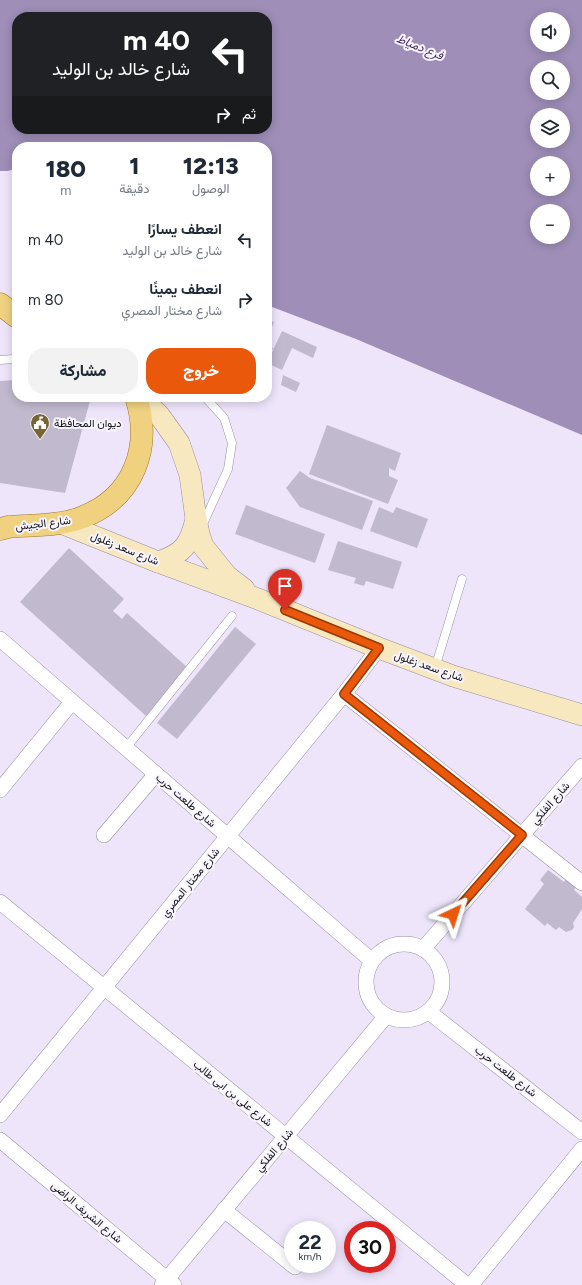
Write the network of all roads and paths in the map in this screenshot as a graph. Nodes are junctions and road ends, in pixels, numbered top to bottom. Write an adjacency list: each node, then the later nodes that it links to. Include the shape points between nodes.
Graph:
1 (0, 304): 2 (main road)
2 (12, 312)
3 (0, 315): 4 (main road)
4 (12, 316)
5 (12, 359): 6 (lane)
6 (0, 360)
7 (138, 402): 10 (main road, شارع الجيش, via 143,434 140,456 132,476 119,494 102,508 82,518)
8 (145, 402): 11 (main road, شارع سعد زغلول, via 159,415 178,443 190,475)
9 (210, 402): 11 (lane, via 224,418 232,443 228,469)
10 (61, 523): 12 (main road, شارع الجيش); 13 (main road, شارع سعد زغلول)
11 (197, 527): 13 (main road, via 184,547 172,557); 15 (main road, شارع سعد زغلول, via 204,546 227,576)
12 (0, 529)
13 (158, 562): 15 (main road, شارع سعد زغلول)
14 (462, 579): 19 (lane)
15 (258, 598): 18 (main road, شارع سعد زغلول)
16 (232, 616): 23 (lane)
17 (0, 639): 21 (street, شارع طلعت حرب)
18 (379, 648): 19 (main road, شارع سعد زغلول); 20 (street, شارع مختار المصري)
19 (434, 669): 22 (main road, شارع سعد زغلول)
20 (344, 694): 28 (street); 29 (street, شارع مختار المصري)
21 (72, 702): 23 (street, شارع طلعت حرب); 26 (street)
22 (582, 715)
23 (126, 748): 25 (street, شارع طلعت حرب)
24 (582, 766): 28 (street, شارع الفلكي)
25 (156, 774): 27 (street); 29 (street, شارع طلعت حرب)
26 (0, 790)
27 (104, 835)
28 (522, 835): 30 (street); 32 (street, شارع الفلكي)
29 (227, 836): 33 (street, شارع طلعت حرب); 34 (street, شارع مختار المصري)
30 (582, 883)
31 (0, 902): 34 (street, شارع على بن ابى طالب)
32 (423, 948): 33 (street, via 401,943 389,946 379,952); 35 (street, via 433,956 440,967 443,979 442,991)
33 (372, 961): 36 (street, via 366,973 365,985 369,998)
34 (104, 987): 37 (street, شارع مختار المصري); 39 (street, شارع على بن ابى طالب)
35 (429, 1012): 36 (street, via 408,1021); 38 (street, شارع طلعت حرب)
36 (386, 1016): 39 (street, شارع الفلكي)
37 (0, 1115)
38 (582, 1132)
39 (285, 1136): 42 (street, شارع الفلكي); 45 (street, شارع على بن ابى طالب)
40 (0, 1140): 44 (street, شارع الشريف الراضى)
41 (582, 1149): 46 (street)
42 (224, 1210): 43 (street); 44 (street, شارع الفلكي)
43 (284, 1259)
44 (168, 1283)
45 (467, 1285)
46 (471, 1285)

